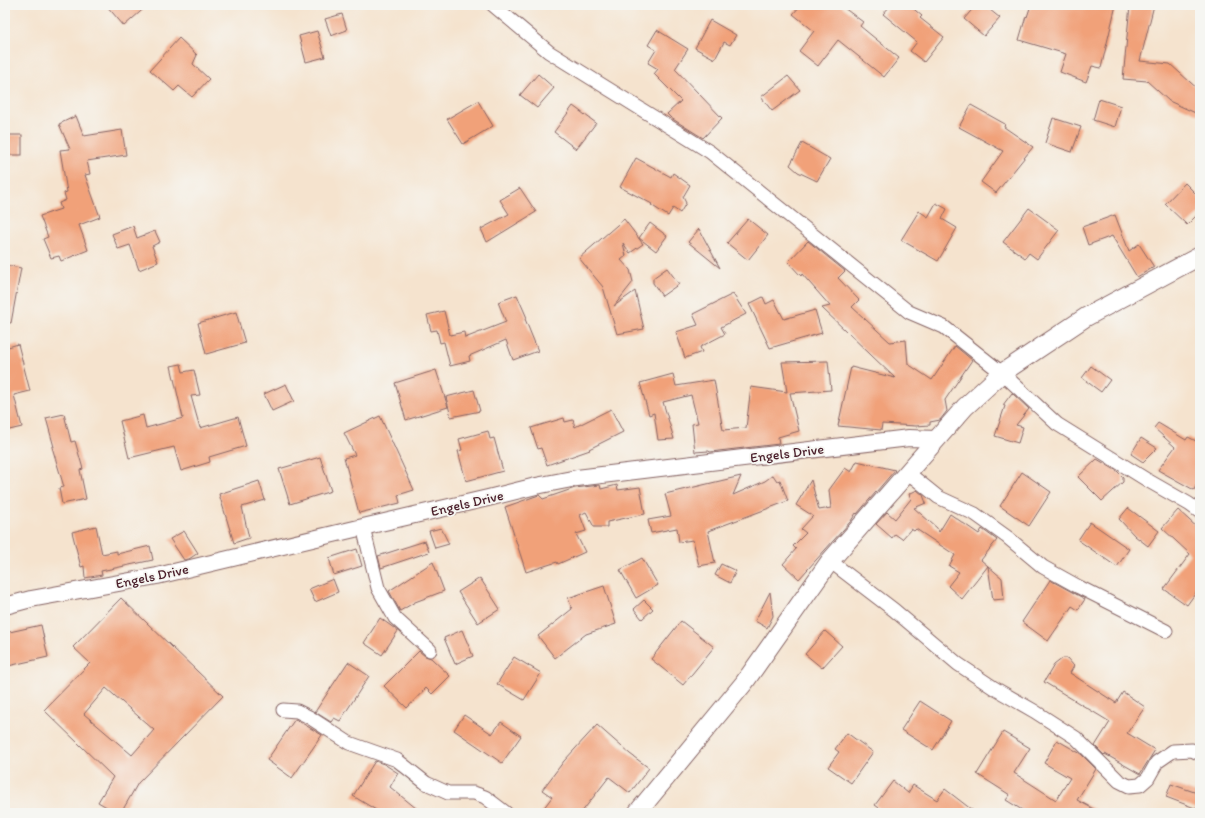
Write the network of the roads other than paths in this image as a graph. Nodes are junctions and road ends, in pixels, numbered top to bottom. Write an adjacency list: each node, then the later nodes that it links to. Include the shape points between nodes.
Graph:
1 (494, 5): 3 (street, via 549,52 710,152 909,312 944,327)
2 (1200, 256): 3 (main road, via 1086,317)
3 (1002, 373): 4 (main road, via 965,407); 6 (street, via 1057,424)
4 (936, 439): 5 (main road); 7 (street, Engels Drive, via 909,438 577,478)
5 (907, 472): 8 (main road); 10 (street, via 938,497 975,514 1043,567)
6 (1200, 512)
7 (363, 527): 9 (street, Engels Drive, via 157,576); 11 (street, via 378,588 395,618)
8 (830, 561): 13 (street, via 958,664 1076,738 1119,781 1129,786 1140,785 1148,778 1157,762 1173,751); 15 (main road, via 744,683)
9 (5, 606)
10 (1166, 631)
11 (430, 650)
12 (283, 710): 14 (street, via 297,711 349,743 397,760 426,784 448,793 474,793 485,797)
13 (1198, 749)
14 (506, 813)
15 (637, 813)

